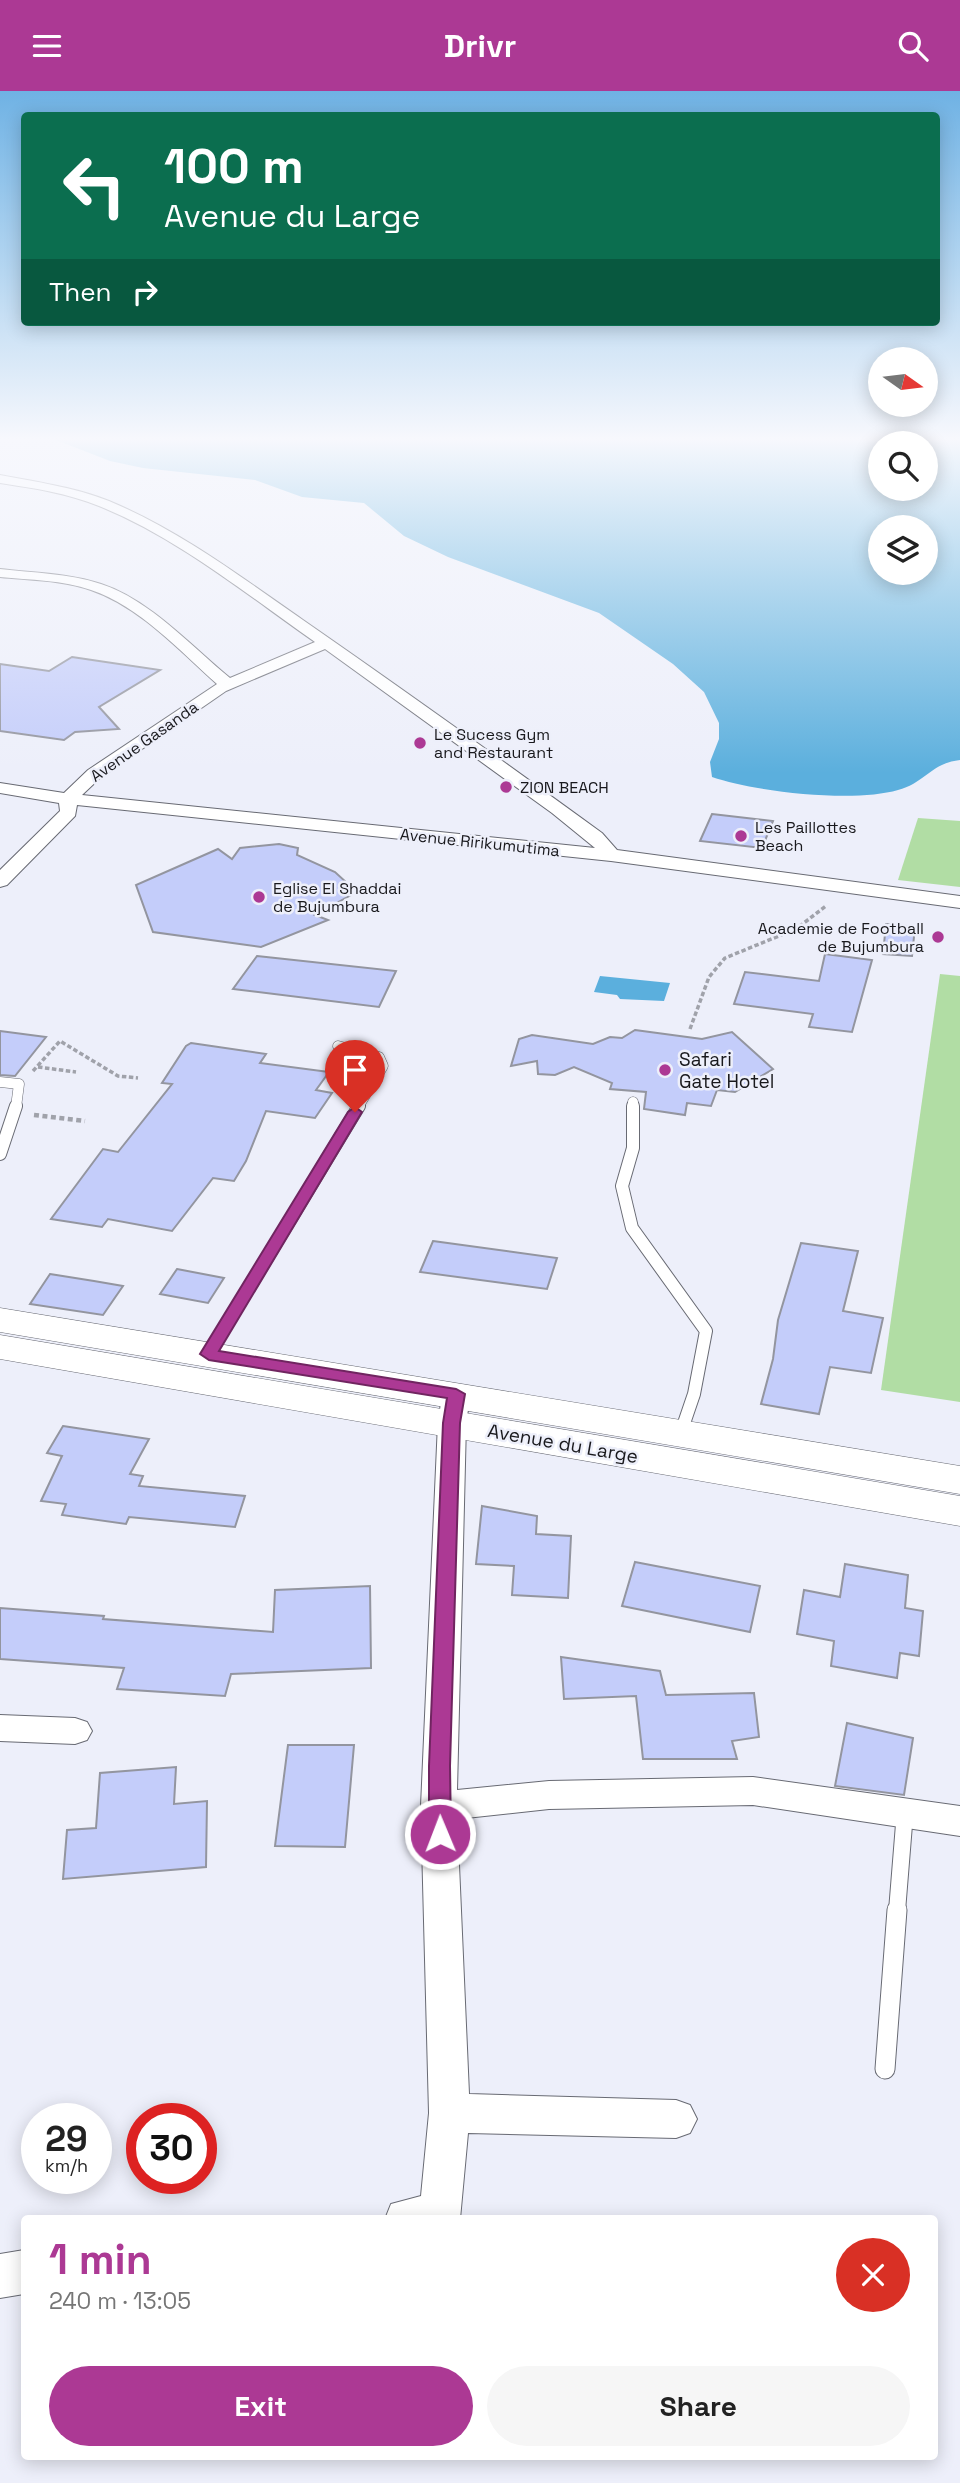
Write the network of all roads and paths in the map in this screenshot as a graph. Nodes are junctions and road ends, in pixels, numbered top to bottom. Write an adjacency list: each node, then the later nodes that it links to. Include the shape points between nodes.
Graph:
1 (185, 550): 3 (street)
2 (0, 573): 4 (street, via 79,583 107,592 159,627)
3 (326, 643): 4 (street, Avenue Gasanda); 7 (street, via 596,837)
4 (227, 684): 6 (street, Avenue Gasanda, via 94,774)
5 (0, 788): 6 (street, Avenue Ririkumutima)
6 (68, 799): 7 (street, Avenue Ririkumutima); 8 (street, Avenue Gasanda, via 69,813)
7 (611, 855): 9 (street, Avenue Ririkumutima)
8 (0, 881)
9 (841, 888): 10 (street, Avenue Ririkumutima); 11 (path, via 796,929 724,958 709,977)
10 (960, 902)
11 (690, 1029)
12 (338, 1046): 24 (lane, via 379,1057 383,1066)
13 (38, 1067): 14 (path); 15 (path, via 60,1041 118,1076); 17 (path)
14 (76, 1072)
15 (138, 1078)
16 (0, 1082): 17 (lane)
17 (19, 1084): 19 (lane)
18 (632, 1102): 26 (lane, via 634,1148 622,1186 632,1229 706,1331 694,1394)
19 (15, 1113): 20 (path); 21 (lane)
20 (85, 1121)
21 (0, 1154)
22 (0, 1320): 24 (main road, Avenue du Large)
23 (0, 1347): 25 (main road, Avenue du Large)
24 (209, 1354): 25 (main road, Avenue du Large)
25 (454, 1409): 26 (main road, Avenue du Large); 31 (street)
26 (677, 1448): 27 (main road, Avenue du Large); 28 (main road, Avenue du Large)
27 (960, 1480)
28 (960, 1511)
29 (0, 1728): 30 (street)
30 (75, 1731)
31 (439, 1806): 32 (street, via 549,1795 753,1791); 35 (street)
32 (905, 1812): 33 (street); 34 (lane)
33 (960, 1821)
34 (885, 2069)
35 (449, 2113): 36 (street); 37 (street, via 442,2214)
36 (676, 2119)
37 (435, 2215)
38 (21, 2272): 39 (street)
39 (0, 2276)

